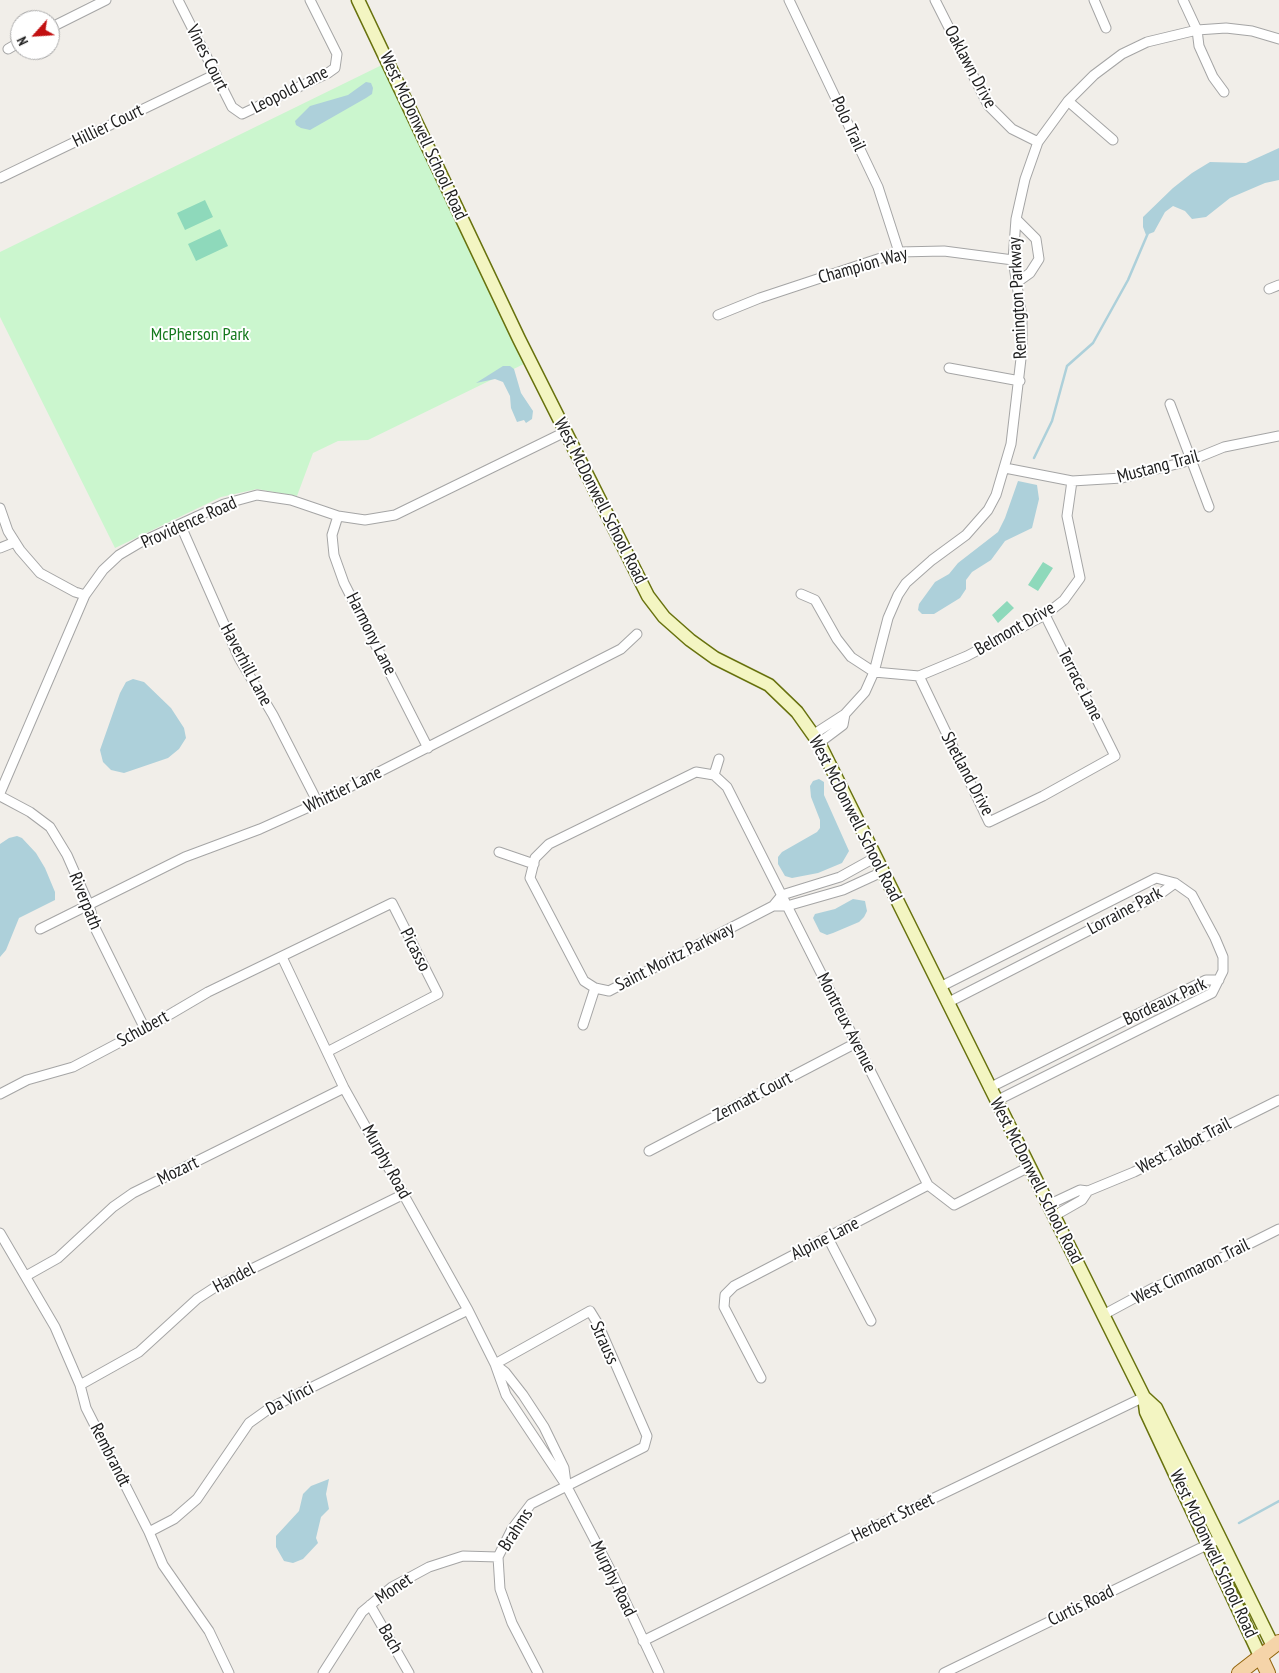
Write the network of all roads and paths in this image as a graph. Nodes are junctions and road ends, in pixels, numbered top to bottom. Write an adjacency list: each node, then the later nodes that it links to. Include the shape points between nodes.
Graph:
1 (106, 0): 9 (street)
2 (178, 0): 13 (street, Vines Court)
3 (310, 0): 16 (street, Leopold Lane, via 338,54 335,68 247,113)
4 (358, 0): 30 (main road, West McDonwell School Road)
5 (788, 0): 21 (street, Polo Trail, via 878,187)
6 (935, 0): 18 (street, Oaklawn Drive, via 988,105 1012,129)
7 (1094, 0): 10 (street)
8 (1183, 0): 11 (street)
9 (60, 23)
10 (1106, 28)
11 (1197, 30): 12 (street, Remington Parkway, via 1226,28); 14 (street, via 1199,46 1209,70); 15 (street, Remington Parkway, via 1147,42 1122,54 1094,75)
12 (1279, 39)
13 (216, 74): 16 (street, Vines Court); 19 (street, Hillier Court)
14 (1224, 92)
15 (1068, 101): 17 (street); 18 (street, Remington Parkway)
16 (238, 113)
17 (1113, 140)
18 (1038, 142): 20 (street, Remington Parkway)
19 (0, 178)
20 (1016, 219): 22 (street, Remington Parkway); 23 (street, via 1036,239 1039,259 1030,273)
21 (899, 252): 22 (street, Champion Way, via 944,251); 26 (street, Champion Way)
22 (1013, 260): 23 (street, Remington Parkway)
23 (1016, 283): 28 (street, Remington Parkway, via 1022,317)
24 (1279, 285): 25 (street)
25 (1269, 289)
26 (718, 315)
27 (949, 368): 28 (street)
28 (1020, 381): 33 (street, Remington Parkway)
29 (1170, 404): 32 (street)
30 (566, 432): 37 (street, Providence Road, via 395,515 365,520); 47 (main road, West McDonwell School Road, via 655,607 705,651 768,685 797,712)
31 (1279, 436): 32 (street, Mustang Trail, via 1224,447)
32 (1192, 460): 34 (street, Mustang Trail, via 1122,478); 35 (street)
33 (1005, 468): 34 (street, Mustang Trail); 45 (street, Remington Parkway, via 996,495 978,523 917,572 898,595 888,618)
34 (1072, 481): 43 (street, Belmont Drive, via 1067,516 1080,578 1064,600)
35 (1209, 507)
36 (0, 508): 39 (street)
37 (338, 516): 38 (street, Providence Road, via 291,500 257,495 224,504); 48 (street, Harmony Lane, via 332,535 334,555 344,583)
38 (180, 524): 42 (street, Providence Road, via 119,555); 53 (street, Haverhill Lane, via 239,658 273,715)
39 (15, 542): 40 (street); 42 (street, via 40,573)
40 (0, 548)
41 (801, 594): 45 (street, via 815,600 851,657)
42 (85, 595): 51 (street, Providence Road)
43 (1045, 615): 46 (street, Belmont Drive, via 967,656); 52 (street, Terrace Lane, via 1115,756)
44 (637, 634): 48 (street, Whittier Lane, via 621,649)
45 (874, 672): 46 (street, Belmont Drive); 47 (street, Remington Parkway, via 865,692 845,714 843,725)
46 (919, 676): 52 (street, Shetland Drive, via 989,822)
47 (816, 738): 55 (main road, West McDonwell School Road)
48 (428, 748): 53 (street, Whittier Lane)
49 (719, 759): 50 (street)
50 (714, 775): 56 (street, via 696,772 549,844 535,858); 59 (street, Montreux Avenue, via 727,787)
51 (0, 794): 60 (street, Riverpath, via 50,827 67,855)
52 (1043, 796)
53 (318, 803): 60 (street, Whittier Lane, via 185,857)
54 (499, 852): 56 (street)
55 (876, 857): 57 (main road, West McDonwell School Road); 59 (street, via 840,877)
56 (534, 864): 69 (street, Saint Moritz Parkway, via 530,878 584,981)
57 (882, 872): 62 (street, Saint Moritz Parkway, via 843,890); 67 (main road, West McDonwell School Road)
58 (1176, 883): 65 (street, Lorraine Park, via 1156,878); 66 (street, via 1192,895 1215,938 1223,957); 68 (street, Lorraine Park)
59 (782, 895): 61 (street, Saint Moritz Parkway); 62 (street, Montreux Avenue)
60 (89, 905): 63 (street, Whittier Lane); 72 (street, Riverpath, via 96,930)
61 (773, 906): 62 (street, Saint Moritz Parkway); 69 (street, Saint Moritz Parkway, via 609,991)
62 (787, 906): 73 (street, Montreux Avenue)
63 (40, 929)
64 (282, 957): 72 (street, Schubert, via 208,992); 74 (street, Murphy Road); 74 (street, Picasso, via 392,903 438,994)
65 (970, 972): 67 (street, Lorraine Park); 68 (street)
66 (1219, 980): 75 (street, Bordeaux Park, via 1206,980); 76 (street, Bordeaux Park, via 1212,993)
67 (940, 987): 70 (main road, West McDonwell School Road)
68 (978, 987): 70 (street, Lorraine Park)
69 (595, 988): 71 (street)
70 (947, 1003): 78 (main road, West McDonwell School Road)
71 (583, 1025)
72 (145, 1029): 79 (street, Schubert, via 73,1067 27,1080)
73 (856, 1043): 82 (street, Zermatt Court); 84 (street, Montreux Avenue)
74 (327, 1052): 77 (street, Murphy Road)
75 (1023, 1071): 76 (street); 78 (street, Bordeaux Park)
76 (1029, 1084): 81 (street, Bordeaux Park)
77 (344, 1088): 86 (street, Murphy Road); 92 (street, Mozart, via 133,1193 113,1207 58,1258)
78 (990, 1088): 81 (main road, West McDonwell School Road)
79 (0, 1094)
80 (1279, 1100): 85 (street, West Talbot Trail, via 1134,1172)
81 (996, 1101): 83 (main road, West McDonwell School Road)
82 (649, 1151)
83 (1030, 1167): 84 (street, Montreux Avenue, via 954,1205); 87 (main road, West McDonwell School Road)
84 (928, 1185): 91 (street, Alpine Lane)
85 (1088, 1191): 87 (street, West Talbot Trail, via 1080,1190); 88 (street, West Talbot Trail, via 1082,1200)
86 (404, 1194): 93 (street, Murphy Road); 98 (street, Handel, via 217,1286 197,1299 139,1352)
87 (1048, 1204): 88 (main road, West McDonwell School Road)
88 (1054, 1216): 94 (main road, West McDonwell School Road)
89 (1279, 1229): 94 (street, West Cimmaron Trail)
90 (0, 1233): 92 (street, Rembrandt)
91 (828, 1238): 95 (street); 97 (street, Alpine Lane, via 734,1286 725,1296 724,1307)
92 (26, 1276): 98 (street, Rembrandt, via 56,1327)
93 (468, 1310): 96 (street, Murphy Road); 102 (street, Da Vinci, via 270,1408 249,1423 197,1499 174,1520)
94 (1103, 1315): 99 (main road, West McDonwell School Road)
95 (871, 1321)
96 (495, 1364): 100 (street, Strauss, via 590,1310 647,1436); 101 (street, Murphy Road, via 506,1395); 101 (street, Murphy Road, via 511,1380 544,1427 564,1468)
97 (761, 1378)
98 (80, 1385): 102 (street, Rembrandt, via 86,1408)
99 (1144, 1397): 103 (main road, West McDonwell School Road, via 1156,1408); 106 (street, Herbert Street)
100 (644, 1447): 101 (street, Brahms)
101 (566, 1485): 104 (street, Brahms, via 531,1504 512,1529); 106 (street, Murphy Road, via 614,1575)
102 (149, 1532): 110 (street, Rembrandt, via 163,1564 209,1631)
103 (1214, 1542): 107 (main road, West McDonwell School Road); 108 (main road, West McDonwell School Road); 115 (street, Curtis Road)
104 (498, 1557): 105 (street, Monet, via 463,1556 429,1567 392,1587); 113 (street, Brahms, via 500,1589 512,1623)
105 (370, 1605): 111 (street, Monet, via 362,1612); 112 (street, Bach)
106 (643, 1641): 114 (street, Murphy Road)
107 (1276, 1644): 108 (main road); 109 (main road)
108 (1260, 1656): 116 (main road); 117 (main road)
109 (1279, 1659)
110 (229, 1673)
111 (323, 1673)
112 (409, 1673)
113 (538, 1673)
114 (659, 1673)
115 (944, 1673)
116 (1239, 1673)
117 (1268, 1673)

